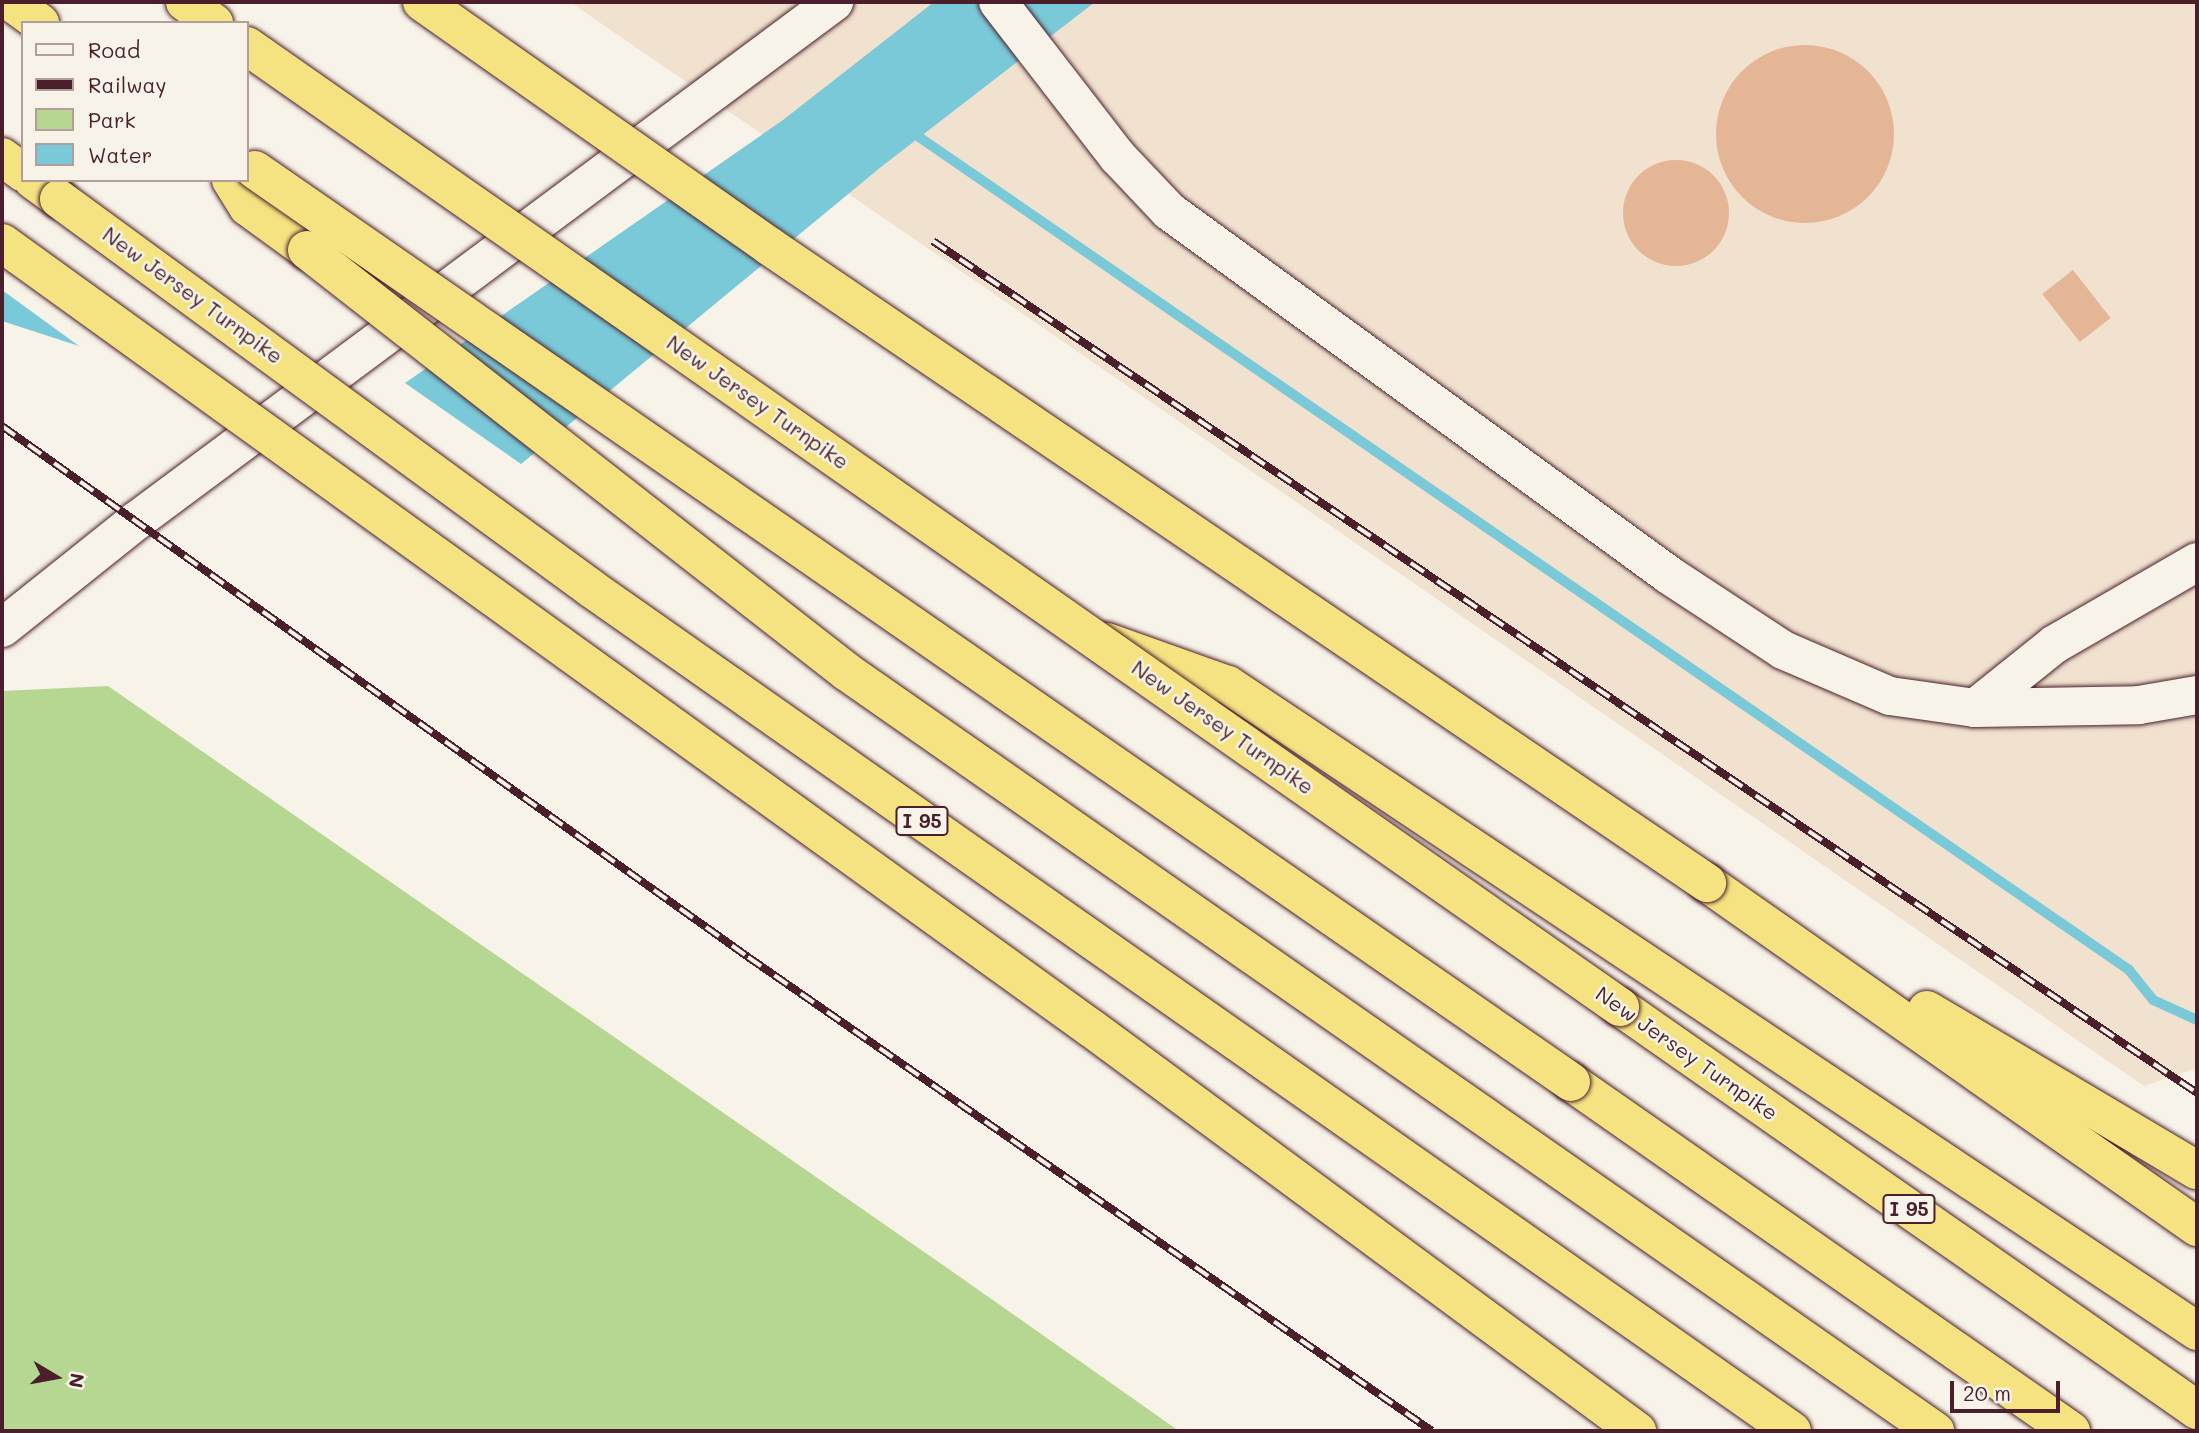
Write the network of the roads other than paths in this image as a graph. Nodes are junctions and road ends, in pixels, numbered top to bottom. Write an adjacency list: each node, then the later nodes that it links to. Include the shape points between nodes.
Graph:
1 (11, 2): 6 (highway)
2 (185, 2): 7 (highway)
3 (422, 2): 20 (highway, bridge, via 780,254)
4 (834, 2): 16 (lane, via 136,521)
5 (998, 2): 19 (lane, via 1169,211 1669,575 1783,650 1890,696)
6 (37, 21)
7 (211, 21)
8 (248, 47): 17 (highway, New Jersey Turnpike / I 95, bridge)
9 (2, 157): 10 (highway)
10 (21, 171)
11 (248, 175): 28 (highway, bridge, via 1571,1082)
12 (36, 182): 26 (highway, New Jersey Turnpike / I 95, bridge, via 592,589)
13 (245, 182): 27 (highway, bridge, via 248,207 847,672)
14 (2, 243): 25 (highway, bridge, via 1091,1028)
15 (2197, 562): 19 (lane, via 2055,644)
16 (2, 628)
17 (1096, 638): 23 (highway, via 1228,685); 24 (highway, New Jersey Turnpike / I 95, bridge)
18 (2197, 695): 19 (lane, via 2139,705)
19 (1975, 708)
20 (1707, 883): 21 (highway); 22 (highway)
21 (2197, 1170)
22 (2197, 1227)
23 (2197, 1331)
24 (2197, 1410)
25 (1637, 1431)
26 (1792, 1431)
27 (1936, 1431)
28 (2071, 1431)

